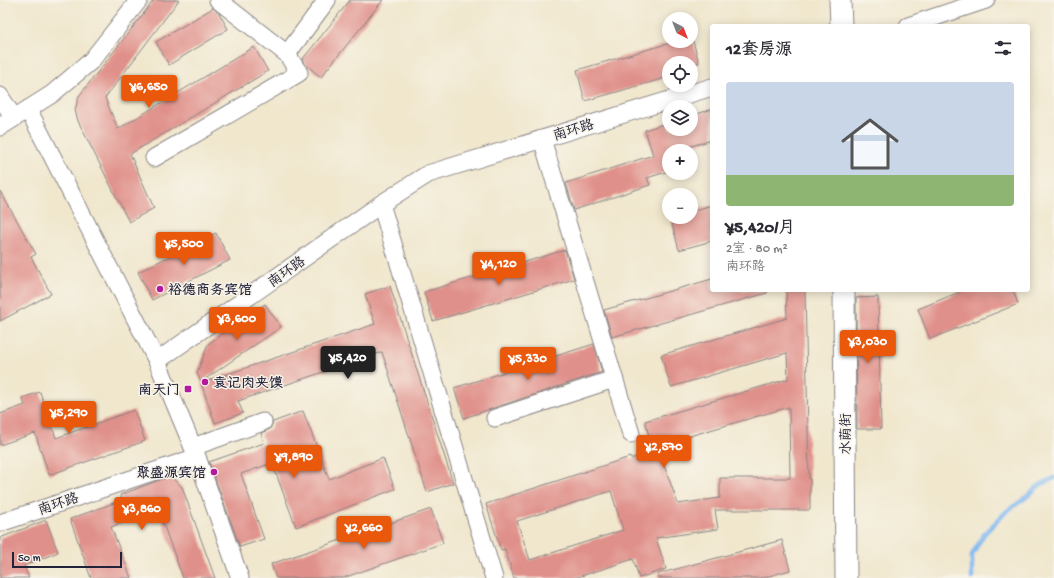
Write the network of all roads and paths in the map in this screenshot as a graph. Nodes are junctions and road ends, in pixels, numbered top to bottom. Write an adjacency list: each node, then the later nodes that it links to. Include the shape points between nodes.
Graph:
1 (139, 0): 11 (street, via 91,61 52,94)
2 (218, 0): 8 (street)
3 (327, 0): 8 (street)
4 (840, 0): 6 (main road)
5 (986, 0): 7 (street)
6 (841, 24)
7 (914, 24)
8 (287, 54): 14 (street, via 299,73)
9 (710, 88): 13 (street, 南环路)
10 (2, 98): 11 (street)
11 (21, 114): 12 (street); 17 (street)
12 (0, 127)
13 (542, 139): 15 (street, 南环路, via 428,174); 18 (street)
14 (154, 158)
15 (382, 204): 17 (street, 南环路); 25 (street)
16 (844, 292): 26 (main road, 水荫街)
17 (157, 361): 22 (street)
18 (614, 379): 19 (street); 21 (street)
19 (495, 418)
20 (263, 422): 22 (street, 南环路)
21 (631, 434)
22 (195, 452): 23 (street, 南环路); 24 (street)
23 (0, 523)
24 (240, 578)
25 (494, 578)
26 (846, 578)

